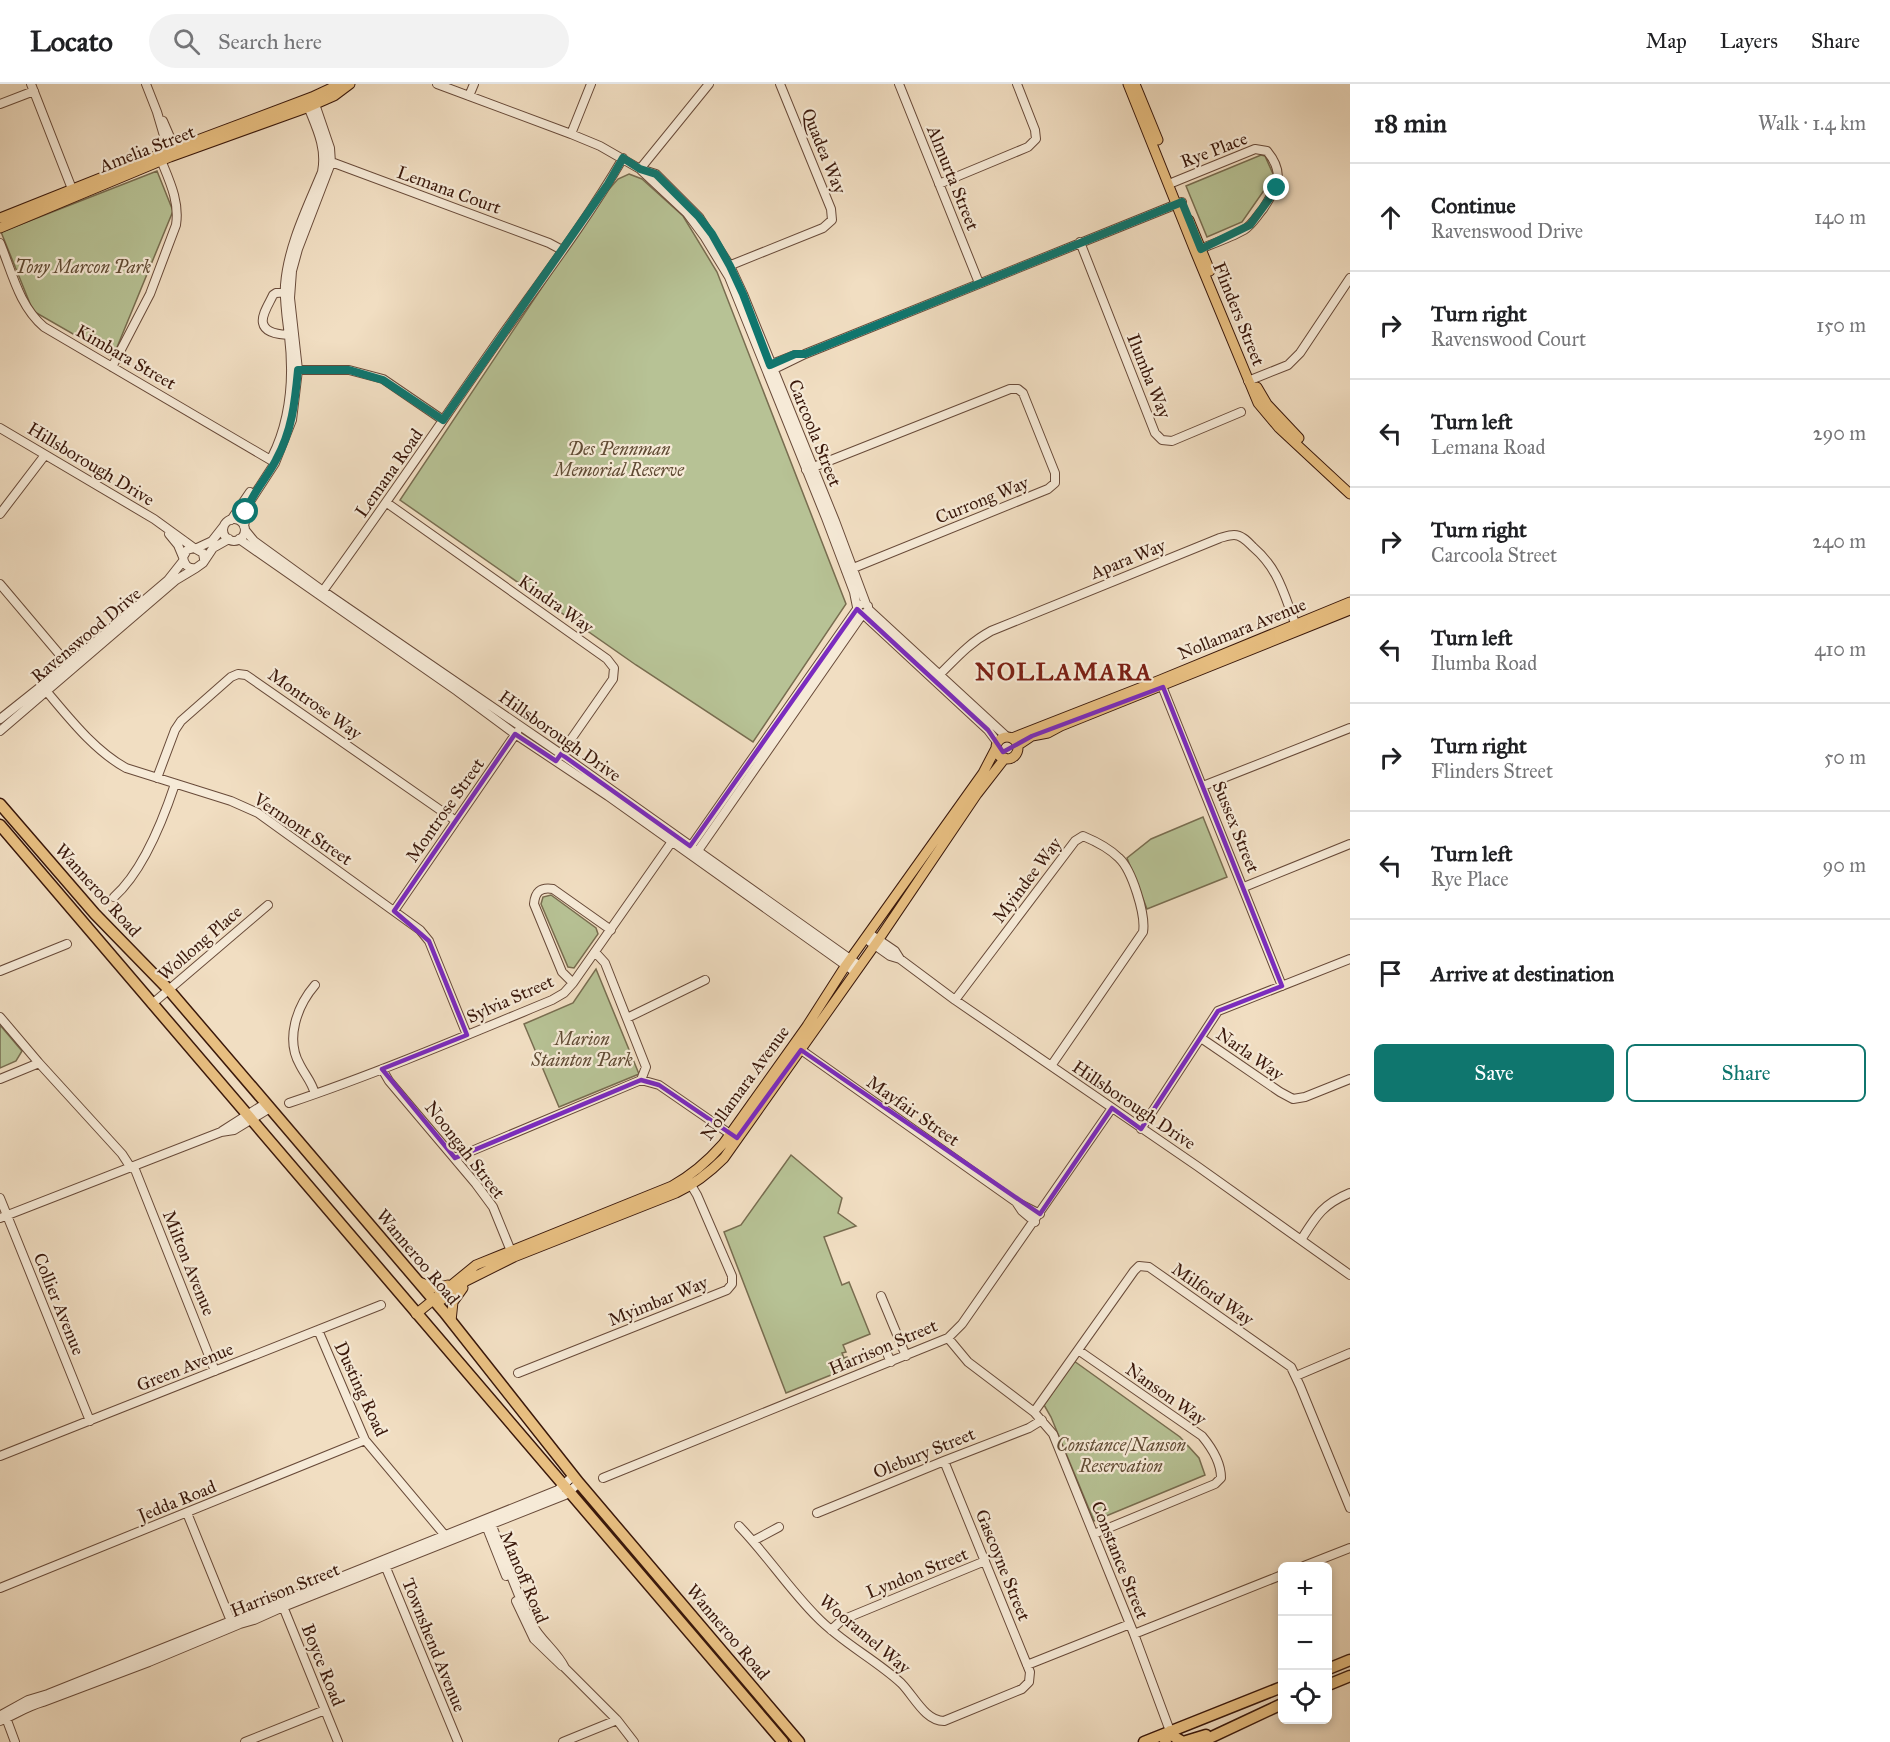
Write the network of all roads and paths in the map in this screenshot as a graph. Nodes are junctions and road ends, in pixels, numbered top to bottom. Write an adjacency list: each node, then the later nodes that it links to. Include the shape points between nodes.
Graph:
1 (146, 84): 18 (street)
2 (340, 84): 15 (main road)
3 (350, 84): 15 (main road, via 334,96)
4 (437, 84): 14 (street, Carcoola Street)
5 (474, 84): 14 (street)
6 (591, 84): 17 (street)
7 (709, 84): 21 (street)
8 (780, 84): 32 (street, Quadea Way, via 832,220 823,228)
9 (899, 84): 23 (street, Almurta Street)
10 (1017, 84): 23 (street, via 1035,130 1033,144)
11 (1128, 84): 22 (main road, Flinders Street)
12 (1135, 84): 22 (main road, Flinders Street)
13 (32, 87): 16 (street); 24 (street)
14 (469, 96): 17 (street, Carcoola Street)
15 (310, 102): 18 (main road, Amelia Street); 20 (street, via 330,148)
16 (0, 104)
17 (572, 134): 19 (street, Carcoola Street)
18 (169, 154): 24 (main road, Amelia Street); 37 (street, via 178,213 176,225 150,294)
19 (623, 158): 21 (street, Carcoola Street); 30 (street, Lemana Road)
20 (327, 163): 30 (street, Lemana Court); 35 (street)
21 (640, 169): 32 (street, Carcoola Street, via 656,174 699,217)
22 (1172, 183): 25 (main road, Flinders Street); 31 (street, Rye Place, via 1261,149 1272,156 1278,173 1277,188 1250,225)
23 (939, 184): 34 (street, Almurta Street)
24 (73, 192): 26 (main road, Amelia Street); 27 (main road, Amelia Street)
25 (1180, 203): 28 (street); 31 (main road, Flinders Street)
26 (0, 218)
27 (0, 228)
28 (1080, 242): 34 (street); 41 (street, Ilumba Way, via 1155,433 1162,440 1172,441)
29 (0, 243): 37 (street, Kimbara Street, via 31,316)
30 (562, 250): 42 (street, Lemana Road)
31 (1198, 250): 40 (main road, Flinders Street)
32 (727, 267): 38 (street, Carcoola Street)
33 (1350, 278): 40 (street, via 1300,353 1288,365)
34 (979, 283): 38 (street)
35 (288, 292): 36 (street); 36 (street, via 273,295 263,323 278,334)
36 (292, 335): 39 (street)
37 (112, 367): 45 (street, Kimbara Street)
38 (769, 369): 46 (street, Carcoola Street)
39 (295, 370): 42 (street, via 349,370 383,380); 45 (street, via 292,420)
40 (1251, 380): 47 (main road, Flinders Street, via 1280,419); 48 (main road, Flinders Street, via 1258,403 1279,428)
41 (1241, 412)
42 (443, 420): 49 (street, Lemana Road)
43 (0, 428): 44 (street, Hillsborough Drive)
44 (45, 455): 50 (street); 53 (street, Hillsborough Drive)
45 (273, 461): 51 (street); 54 (street, via 249,503)
46 (809, 469): 61 (street, Carcoola Street); 61 (street, Currong Way, via 1018,389 1056,473 1055,483 1048,489)
47 (1350, 486)
48 (1350, 494)
49 (387, 503): 63 (street, Lemana Road); 80 (street, Kindra Way, via 607,659 614,668 613,679)
50 (0, 514)
51 (231, 519): 52 (street); 54 (street, via 239,520)
52 (224, 527): 55 (street); 57 (street, via 212,541)
53 (165, 528): 57 (street, Hillsborough Drive); 58 (street, Hillsborough Drive)
54 (244, 528): 56 (street); 63 (street, Hillsborough Drive, via 254,541)
55 (229, 539): 56 (street); 59 (street, via 213,548)
56 (239, 539): 63 (street, Hillsborough Drive)
57 (195, 548): 58 (street, via 187,550); 59 (street, via 203,553)
58 (183, 559): 60 (street, via 188,567); 68 (street, Ravenswood Drive, via 168,580)
59 (204, 560): 60 (street)
60 (196, 568): 68 (street, Ravenswood Drive)
61 (849, 570): 65 (street, Carcoola Street)
62 (0, 584): 68 (street)
63 (321, 594): 74 (street, Hillsborough Drive); 77 (street, Hillsborough Drive)
64 (1350, 602): 67 (main road, Nollamara Avenue)
65 (862, 610): 69 (street, Carcoola Street); 91 (street)
66 (1350, 610): 67 (main road, Nollamara Avenue)
67 (1297, 628): 69 (street, Apara Way, via 1269,561 1247,541 1233,535 991,631 960,652); 70 (main road, Nollamara Avenue)
68 (70, 667): 71 (street, Ravenswood Drive)
69 (936, 678): 73 (street, Carcoola Street)
70 (1162, 683): 78 (main road, Nollamara Avenue); 84 (street, Sussex Street)
71 (44, 688): 72 (street, Ravenswood Drive); 76 (street, Ravenswood Drive); 82 (street, Vermont Street, via 111,760)
72 (0, 719)
73 (982, 720): 78 (street, Carcoola Street); 79 (street, Carcoola Street)
74 (521, 727): 77 (street, Montrose Street); 80 (street, Hillsborough Drive)
75 (1350, 728): 84 (street)
76 (0, 731)
77 (515, 734): 80 (street, Hillsborough Drive); 87 (street, Montrose Street)
78 (1012, 740): 79 (main road, via 1001,738); 81 (main road, via 1013,756)
79 (996, 745): 81 (main road, via 998,754); 86 (main road, Nollamara Avenue)
80 (558, 758): 89 (street, Hillsborough Drive)
81 (1005, 758): 86 (main road, Nollamara Avenue)
82 (157, 778): 83 (street, Vermont Street); 87 (street, Montrose Way, via 181,720 231,677 246,675)
83 (175, 784): 93 (street, via 139,868); 95 (street, Vermont Street, via 258,813)
84 (1203, 786): 92 (street, Sussex Street)
85 (0, 804): 108 (highway, Wanneroo Road, via 95,914)
86 (962, 809): 97 (main road, Nollamara Avenue)
87 (456, 821): 95 (street, Montrose Street)
88 (0, 825): 110 (highway, Wanneroo Road)
89 (674, 839): 91 (street, Hillsborough Drive); 96 (street, Sylvia Street)
90 (1350, 844): 92 (street)
91 (692, 852): 101 (street, Hillsborough Drive)
92 (1244, 887): 107 (street, Sussex Street)
93 (114, 897)
94 (268, 905): 108 (street, Wollong Place)
95 (394, 911): 113 (street, Vermont Street, via 429,941)
96 (611, 930): 99 (street, Sylvia Street); 105 (street, via 553,889 538,891 534,904 562,972)
97 (872, 939): 101 (main road, Nollamara Avenue); 102 (main road, Nollamara Avenue); 109 (street, Hillsborough Drive, via 895,951 900,959)
98 (67, 944): 103 (street)
99 (595, 952): 105 (street, Sylvia Street); 112 (street, via 605,963)
100 (1350, 959): 107 (street)
101 (849, 962): 102 (street, Hillsborough Drive); 115 (main road, Nollamara Avenue)
102 (858, 969): 115 (main road, Nollamara Avenue)
103 (0, 971)
104 (705, 980): 112 (street)
105 (573, 983): 113 (street, Sylvia Street, via 552,1000)
106 (315, 985): 122 (street, via 299,1008 293,1041 300,1066)
107 (1282, 986): 114 (street, via 1218,1011)
108 (169, 990): 110 (street, Wollong Place); 124 (highway, Wanneroo Road)
109 (955, 1000): 117 (street, Hillsborough Drive); 117 (street, Myindee Way, via 1075,841 1083,836 1092,839 1126,867 1145,921 1143,932)
110 (152, 1004): 126 (highway, Wanneroo Road)
111 (0, 1017): 116 (street, Milton Avenue)
112 (627, 1018): 121 (street, via 646,1067)
113 (467, 1035): 118 (street, Sylvia Street)
114 (1200, 1038): 120 (street, Narla Way, via 1293,1099); 127 (street)
115 (797, 1047): 128 (main road, Nollamara Avenue); 134 (street, Mayfair Street)
116 (39, 1063): 119 (street); 130 (street, Milton Avenue)
117 (1051, 1066): 125 (street, Hillsborough Drive)
118 (382, 1069): 122 (street, Sylvia Street); 129 (street, Noongah Street)
119 (0, 1079)
120 (1350, 1079)
121 (641, 1080): 128 (street, via 659,1085); 129 (street)
122 (315, 1094): 123 (street, Sylvia Street)
123 (289, 1103)
124 (268, 1106): 126 (street); 142 (highway, Wanneroo Road)
125 (1112, 1108): 127 (street, Hillsborough Drive); 135 (street, Harrison Street)
126 (249, 1118): 130 (street, via 234,1130); 147 (highway, Wanneroo Road)
127 (1141, 1129): 138 (street, Hillsborough Drive)
128 (734, 1136): 131 (main road, Nollamara Avenue, via 724,1158 702,1179)
129 (455, 1158): 139 (street, Noongah Street, via 493,1207)
130 (132, 1167): 136 (street); 156 (street, Milton Avenue)
131 (690, 1182): 139 (main road, Nollamara Avenue, via 672,1186); 157 (street, Myimbar Way, via 732,1276 727,1290)
132 (1350, 1193): 138 (street, via 1336,1198 1319,1212)
133 (0, 1198): 136 (street, Collier Avenue)
134 (1016, 1202): 135 (street, Mayfair Street); 137 (street, Mayfair Street)
135 (1040, 1214): 137 (street, Harrison Street)
136 (4, 1217): 161 (street, Collier Avenue)
137 (1035, 1222): 150 (street, Harrison Street)
138 (1301, 1240): 140 (street, Hillsborough Drive)
139 (512, 1254): 141 (main road, Nollamara Avenue); 143 (main road, Nollamara Avenue, via 476,1265)
140 (1350, 1275)
141 (470, 1279): 145 (main road, Nollamara Avenue); 148 (main road, via 455,1298)
142 (417, 1281): 143 (main road, via 435,1288); 145 (highway, Wanneroo Road)
143 (453, 1283): 145 (main road, Nollamara Avenue)
144 (881, 1296): 154 (street)
145 (435, 1302): 147 (main road, Nollamara Avenue); 148 (highway, Wanneroo Road)
146 (381, 1305): 149 (street, Green Avenue)
147 (418, 1316): 167 (highway, Wanneroo Road)
148 (451, 1321): 166 (highway, Wanneroo Road)
149 (318, 1330): 156 (street, Green Avenue); 162 (street, Dusting Road)
150 (948, 1338): 154 (street, Harrison Street); 159 (street, Constance Street, via 968,1362)
151 (885, 1349): 155 (street)
152 (1078, 1350): 158 (street, Milford Way, via 1139,1266 1149,1267 1291,1367); 159 (street, Milford Way); 174 (street, Nanson Way, via 1202,1436 1221,1470 1221,1478 1215,1484)
153 (1350, 1353): 158 (street)
154 (906, 1356): 155 (street, Harrison Street)
155 (891, 1362): 165 (street, Harrison Street)
156 (215, 1371): 161 (street, Green Avenue)
157 (518, 1373)
158 (1296, 1376): 168 (street, Milford Way)
159 (1034, 1412): 160 (street, Constance Street)
160 (1042, 1420): 164 (street, Olebury Street); 174 (street, Constance Street, via 1053,1434)
161 (90, 1421): 163 (street, Green Avenue)
162 (365, 1440): 169 (street, Jedda Road); 175 (street, Dusting Road)
163 (0, 1456)
164 (944, 1461): 170 (street, Olebury Street); 178 (street, Gascoyne Street)
165 (603, 1478)
166 (576, 1479): 167 (street, Harrison Street); 208 (highway, Wanneroo Road)
167 (566, 1488): 171 (street, Harrison Street); 207 (highway, Wanneroo Road)
168 (1350, 1508)
169 (187, 1513): 182 (street, Jedda Road); 184 (street)
170 (817, 1513)
171 (488, 1522): 175 (street, Harrison Street); 198 (street, Manoff Road, via 523,1620 538,1644)
172 (739, 1526): 176 (street, Wooramel Way)
173 (779, 1527): 176 (street)
174 (1094, 1534): 185 (street, Constance Street)
175 (447, 1538): 180 (street, Harrison Street)
176 (753, 1541): 186 (street, Wooramel Way)
177 (1350, 1548): 179 (street)
178 (984, 1561): 186 (street, Lyndon Street, via 842,1620); 189 (street, Gascoyne Street)
179 (1314, 1562)
180 (384, 1563): 183 (street, Harrison Street); 204 (street, Townshend Avenue)
181 (1278, 1577): 187 (street)
182 (0, 1588)
183 (282, 1604): 184 (street, Harrison Street, via 254,1620); 196 (street, Boyce Road)
184 (232, 1624): 197 (street, Harrison Street, via 149,1662)
185 (1130, 1624): 187 (street, Constance Street); 189 (street)
186 (831, 1630): 192 (street, Wooramel Way, via 902,1684 936,1721 1011,1694)
187 (1134, 1634): 200 (street, Constance Street, via 1161,1705)
188 (1350, 1660): 190 (highway)
189 (1028, 1665): 192 (street, Gascoyne Street)
190 (1332, 1667)
191 (1350, 1676): 193 (highway)
192 (1029, 1682)
193 (1332, 1683)
194 (1278, 1689): 200 (highway)
195 (1278, 1706): 199 (highway)
196 (326, 1710): 202 (street); 203 (street, Boyce Road)
197 (2, 1717): 201 (street)
198 (617, 1720): 205 (street); 206 (street, Manoff Road)
199 (1231, 1728): 200 (highway, via 1183,1742 1173,1736); 210 (highway)
200 (1167, 1738): 209 (highway)
201 (15, 1742)
202 (245, 1742)
203 (338, 1742)
204 (458, 1742)
205 (563, 1742)
206 (634, 1742)
207 (783, 1742)
208 (799, 1742)
209 (1144, 1742)
210 (1201, 1742)

